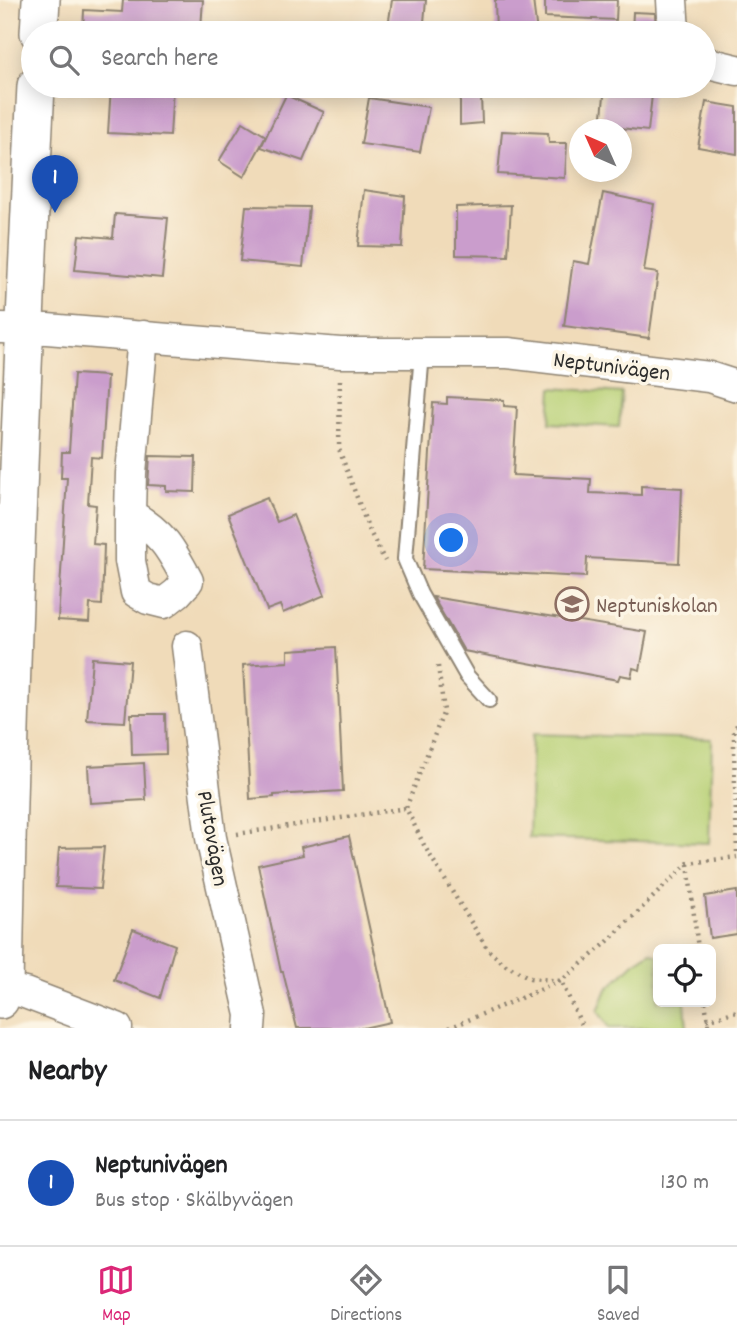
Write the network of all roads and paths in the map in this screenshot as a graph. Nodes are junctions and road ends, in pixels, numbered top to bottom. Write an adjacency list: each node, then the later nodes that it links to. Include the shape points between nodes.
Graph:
1 (41, 0): 3 (street)
2 (672, 0): 4 (street)
3 (40, 21)
4 (673, 21)
5 (716, 65): 6 (street)
6 (737, 70)
7 (35, 98): 8 (street)
8 (12, 328): 9 (street, Neptunivägen); 18 (street)
9 (144, 336): 10 (street, Neptunivägen); 13 (street)
10 (340, 353): 11 (street, Neptunivägen); 14 (path, via 339,449)
11 (422, 353): 12 (street, Neptunivägen, via 508,353 709,377); 17 (lane, via 404,559 467,676)
12 (737, 386)
13 (130, 514)
14 (388, 567)
15 (187, 646): 21 (street, Plutovägen)
16 (438, 666): 20 (path, via 444,711)
17 (489, 701)
18 (6, 702): 26 (street)
19 (737, 725): 22 (path)
20 (406, 808): 21 (path); 25 (path, via 425,848 488,950 530,978)
21 (211, 838): 31 (street, Plutovägen, via 251,1014)
22 (737, 855): 23 (path)
23 (688, 863): 24 (path); 25 (path)
24 (697, 944)
25 (561, 981): 32 (path); 33 (path)
26 (2, 994): 30 (street, via 25,993)
27 (706, 1007): 29 (path)
28 (737, 1012): 29 (path)
29 (707, 1020): 34 (path)
30 (117, 1028)
31 (250, 1028)
32 (449, 1028)
33 (583, 1028)
34 (709, 1028)

